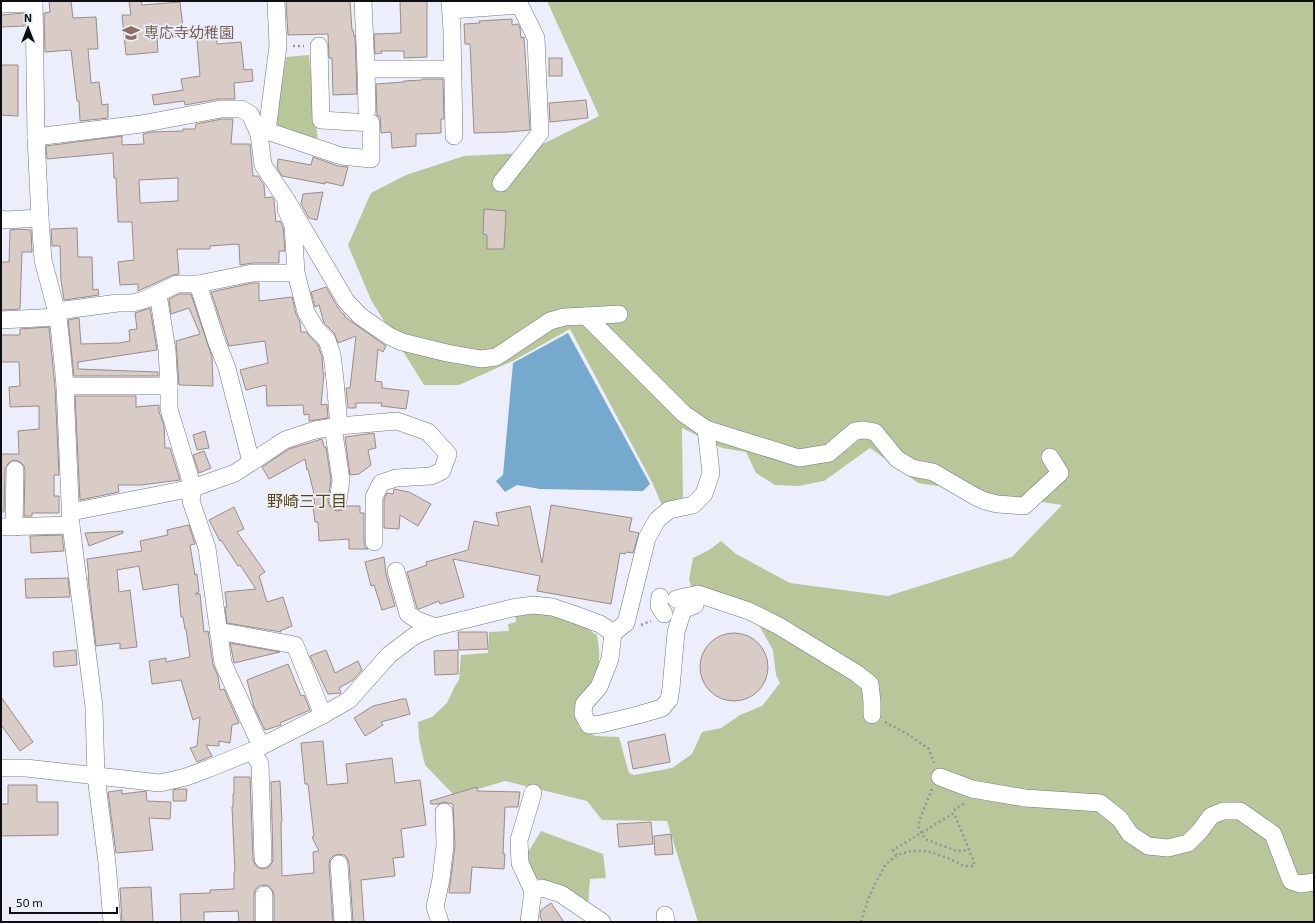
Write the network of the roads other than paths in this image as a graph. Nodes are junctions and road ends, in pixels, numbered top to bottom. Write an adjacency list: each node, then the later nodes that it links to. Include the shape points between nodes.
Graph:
1 (276, 1): 11 (street, via 278,46)
2 (363, 1): 8 (street)
3 (34, 2): 5 (street); 13 (street)
4 (519, 3): 6 (street); 14 (street, via 536,38 540,134)
5 (1, 4)
6 (450, 5): 9 (street)
7 (319, 46): 11 (street, via 321,120 371,123 371,159 341,156)
8 (366, 69): 9 (street); 10 (street)
9 (453, 69): 12 (street)
10 (367, 110)
11 (263, 132): 13 (street, via 250,114 241,109 221,109 141,124); 15 (street, via 263,165)
12 (454, 136)
13 (36, 137): 16 (street)
14 (502, 183)
15 (287, 201): 18 (street, via 286,209 293,225); 23 (street, via 346,301 360,316 402,342 481,359 496,357 550,321 564,316)
16 (40, 218): 17 (street); 21 (street, via 43,260)
17 (1, 219)
18 (296, 273): 19 (street, via 252,274); 27 (street, via 306,312 316,329 328,340 332,355 336,380)
19 (198, 284): 20 (street, via 177,284); 30 (street, via 227,368)
20 (158, 294): 21 (street, via 132,303 118,303); 26 (street)
21 (57, 314): 24 (street); 25 (street)
22 (619, 314): 23 (street)
23 (586, 316): 28 (street, via 684,414)
24 (1, 320)
25 (65, 386): 26 (street); 34 (street)
26 (170, 386): 32 (street, via 169,409)
27 (336, 427): 30 (street, via 315,430 285,440); 33 (street, via 341,480); 36 (street, via 397,421 428,432 448,454 442,471 431,476 396,478 381,483 374,497)
28 (706, 429): 29 (street, via 799,458 829,453 855,431 875,432 897,459 912,468 933,472 976,497 997,504 1024,506 1060,473); 42 (street, via 711,473 704,494 693,504 669,510 656,520 647,538 633,624)
29 (1050, 458)
30 (251, 462): 32 (street, via 235,473)
31 (15, 470): 35 (street)
32 (193, 488): 34 (street); 41 (street, via 191,501 207,548)
33 (338, 501)
34 (71, 519): 35 (street); 47 (street, via 94,707)
35 (8, 527)
36 (374, 542)
37 (396, 571): 40 (street, via 408,614)
38 (695, 604): 42 (street, via 683,610 676,632 669,700 662,708 638,716 589,725 584,714 584,704 598,687 610,659)
39 (664, 614): 43 (street, via 659,606 668,598 698,594 749,611 779,626 870,684)
40 (435, 628): 42 (street, via 533,605 552,607 573,614 600,624); 44 (street, via 414,636 389,655 349,700)
41 (218, 631): 44 (street, via 295,645); 45 (street, via 223,663)
42 (613, 633)
43 (872, 715)
44 (323, 716): 45 (street)
45 (256, 749): 47 (street, via 186,777 160,783); 51 (street, via 260,764)
46 (1, 768): 47 (street, via 26,768)
47 (96, 776): 56 (street)
48 (940, 777): 53 (street, via 972,789 1025,798 1100,803 1120,819 1130,834 1148,846 1168,848 1188,843 1211,816 1223,810 1240,811 1273,834 1291,881 1300,884)
49 (533, 793): 54 (street, via 519,840 520,863)
50 (444, 812): 59 (street, via 445,845 435,908)
51 (263, 860)
52 (339, 864): 58 (street)
53 (1314, 882)
54 (532, 891): 60 (street); 61 (street, via 542,888 561,894)
55 (264, 895): 57 (street)
56 (112, 922)
57 (264, 922)
58 (343, 922)
59 (440, 922)
60 (529, 922)
61 (602, 922)

